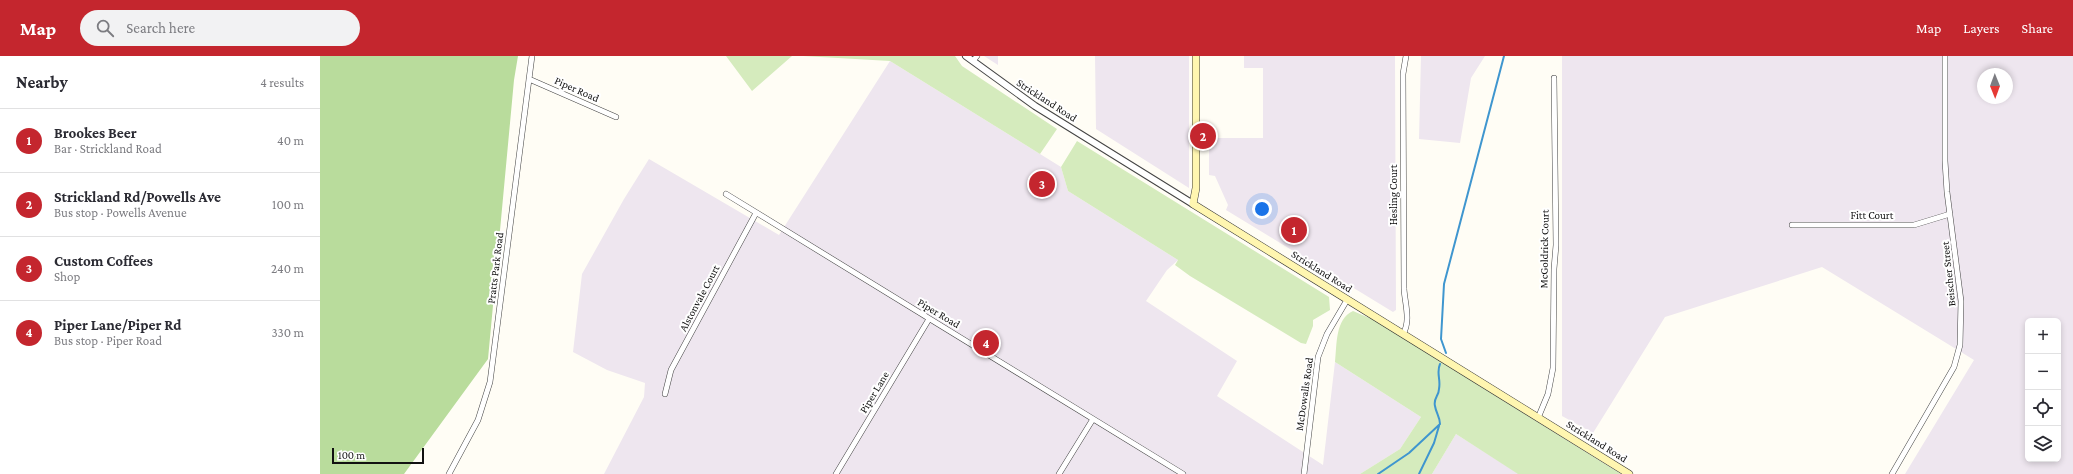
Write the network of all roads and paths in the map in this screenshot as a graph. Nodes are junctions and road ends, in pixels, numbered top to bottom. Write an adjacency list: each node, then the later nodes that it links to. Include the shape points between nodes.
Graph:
1 (532, 56): 8 (street, Pratts Park Road)
2 (966, 56): 6 (street, Strickland Road)
3 (1196, 56): 11 (main road, via 1196,183)
4 (1406, 56): 17 (street, Hesling Court, via 1403,74 1404,289 1408,317)
5 (1945, 56): 13 (street, Beischer Street, via 1945,161)
6 (975, 59): 11 (street, Strickland Road, via 1035,106)
7 (1554, 78): 19 (street, McGoldrick Court, via 1556,245 1553,368 1548,394)
8 (529, 79): 9 (street, Piper Road); 21 (street, Pratts Park Road, via 490,382 478,420)
9 (616, 117)
10 (726, 194): 12 (street, Piper Road)
11 (1193, 204): 15 (main road, Strickland Road)
12 (756, 213): 16 (street, Piper Road); 18 (street, Alstonvale Court, via 671,370)
13 (1950, 214): 14 (street, Fitt Court, via 1914,225); 27 (street, Beischer Street, via 1961,301 1960,345 1954,367)
14 (1792, 225)
15 (1347, 300): 17 (main road, Strickland Road); 25 (street, McDowalls Road, via 1327,334 1318,358)
16 (929, 320): 20 (street, Piper Road); 22 (street, Piper Lane)
17 (1403, 334): 19 (main road, Strickland Road)
18 (665, 394)
19 (1538, 418): 26 (main road, Strickland Road)
20 (1093, 419): 23 (street); 24 (street, Piper Road)
21 (449, 474)
22 (836, 474)
23 (1059, 474)
24 (1183, 474)
25 (1304, 474)
26 (1629, 474)
27 (1892, 474)

